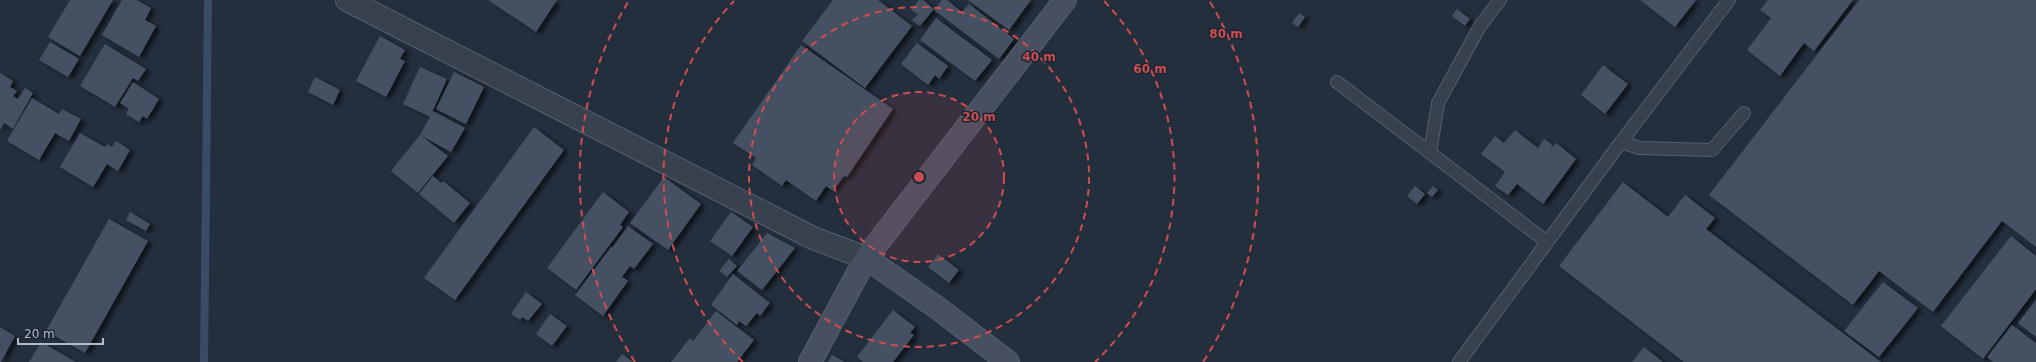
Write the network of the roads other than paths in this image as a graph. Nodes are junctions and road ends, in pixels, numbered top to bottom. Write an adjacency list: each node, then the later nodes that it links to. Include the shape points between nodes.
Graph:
1 (347, 0): 10 (street, via 813,238)
2 (1065, 0): 10 (street)
3 (1500, 0): 8 (lane, via 1480,26 1438,103)
4 (1729, 0): 7 (lane)
5 (1338, 82): 8 (lane)
6 (1744, 113): 7 (lane, via 1712,150 1639,148)
7 (1621, 142): 9 (lane)
8 (1430, 153): 9 (lane)
9 (1547, 242): 13 (lane)
10 (866, 258): 11 (street); 12 (street, via 939,308)
11 (810, 362)
12 (1008, 362)
13 (1459, 362)

